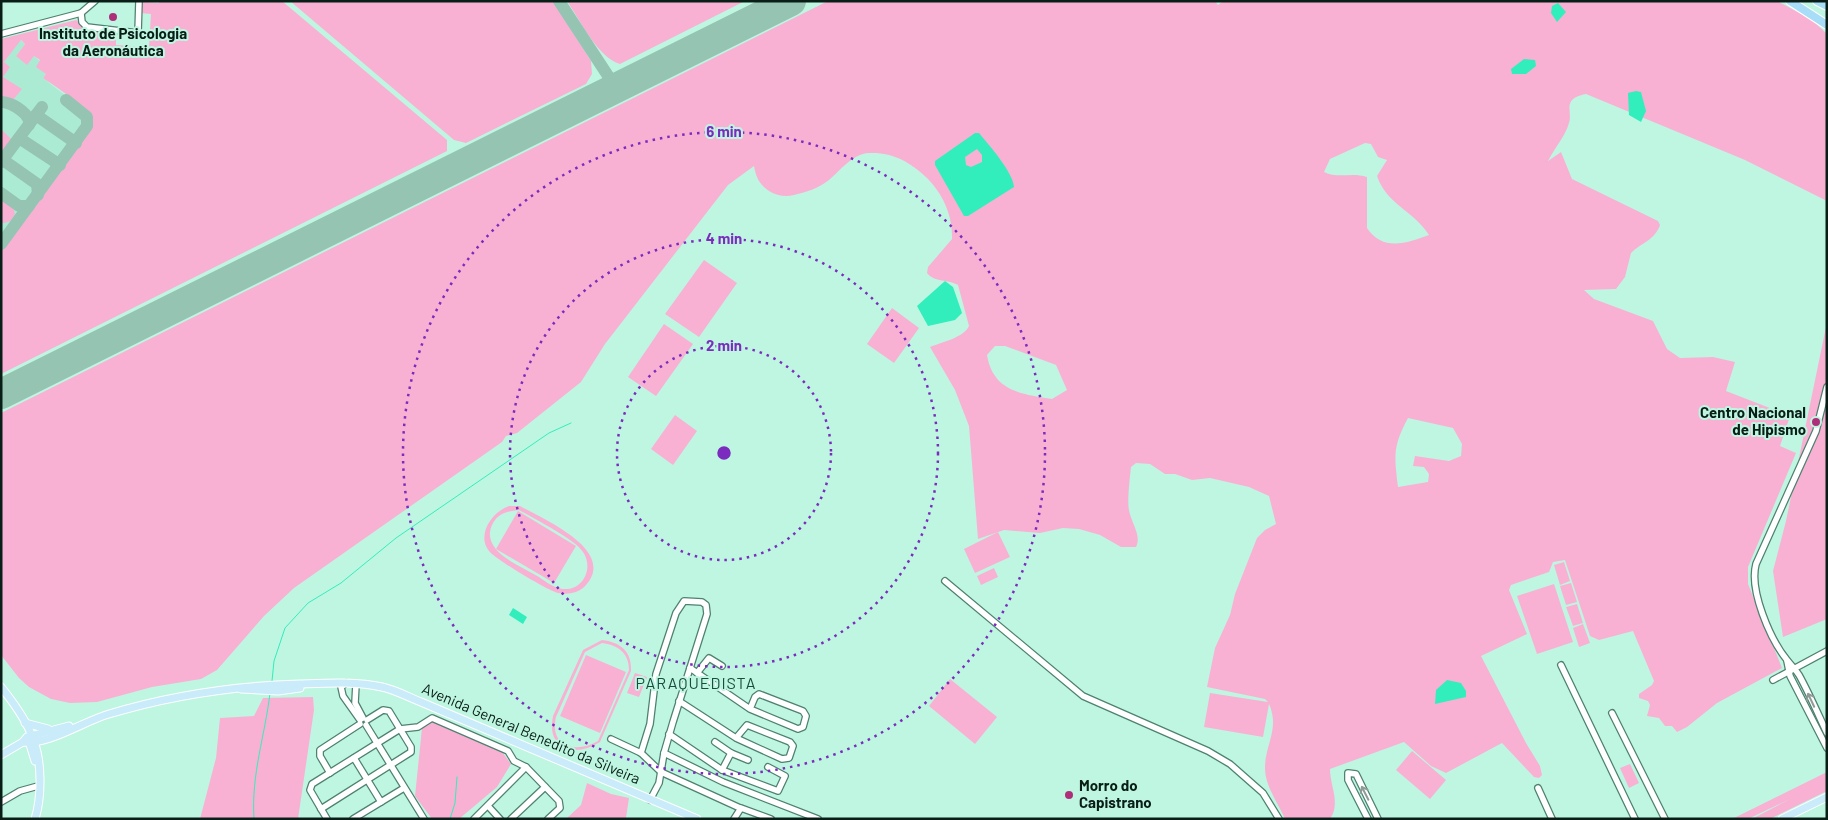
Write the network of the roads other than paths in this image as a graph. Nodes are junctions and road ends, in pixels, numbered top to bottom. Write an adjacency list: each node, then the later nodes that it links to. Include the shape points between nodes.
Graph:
1 (94, 1): 6 (street)
2 (139, 1): 6 (street, via 138,33 87,27 82,22)
3 (1790, 1): 7 (highway)
4 (1817, 1): 5 (highway)
5 (1827, 6)
6 (81, 13): 8 (street)
7 (1827, 25)
8 (1, 34)
9 (1827, 387): 12 (street, via 1816,430 1754,571 1754,592)
10 (945, 581): 79 (street, via 1083,696 1208,751 1230,764 1263,793)
11 (1827, 651): 16 (street)
12 (1787, 661): 16 (street); 17 (street)
13 (1561, 665): 81 (street)
14 (722, 666): 18 (street, via 709,658)
15 (690, 668): 18 (street); 22 (street); 42 (street, via 707,614 706,605 696,600 684,601 676,613 656,674 650,724)
16 (1794, 668): 17 (street); 25 (street, one-way to 16)
17 (1788, 671): 19 (street); 27 (street)
18 (697, 673): 23 (street)
19 (1773, 680)
20 (349, 685): 26 (street); 26 (street, via 343,696); 29 (main road, Avenida General Benedito da Silveira, via 235,688 164,699); 59 (main road, Avenida General Benedito da Silveira, via 395,691)
21 (1, 686): 28 (main road)
22 (679, 701): 32 (street); 35 (street)
23 (750, 709): 23 (street, via 798,729 806,716 803,711 759,694)
24 (1612, 713): 82 (street)
25 (1820, 718): 27 (street); 33 (street)
26 (363, 721): 30 (street, via 387,710); 38 (street); 51 (street, via 320,750)
27 (1813, 721): 39 (street)
28 (25, 723): 31 (main road); 34 (main road)
29 (84, 723): 31 (main road, Avenida General Benedito da Silveira); 34 (main road, Avenida General Benedito da Silveira)
30 (400, 729): 38 (street); 47 (street, via 411,752); 48 (street, via 418,727 428,719 435,719 500,746 514,761)
31 (54, 730): 34 (main road, Avenida General Benedito da Silveira)
32 (669, 734): 43 (street); 50 (street)
33 (1827, 734)
34 (29, 738): 40 (main road); 54 (main road, via 38,771)
35 (736, 738): 35 (street, via 782,759 789,758 793,746 747,725)
36 (611, 739): 42 (street)
37 (715, 742): 41 (street)
38 (377, 744): 45 (street); 47 (street)
39 (1827, 748)
40 (5, 749): 44 (main road)
41 (731, 752): 46 (street); 50 (street)
42 (641, 753): 52 (street)
43 (664, 753): 52 (street); 78 (street, via 723,782)
44 (1, 755)
45 (354, 758): 51 (street); 53 (street)
46 (748, 760)
47 (390, 766): 53 (street); 56 (street)
48 (526, 767): 55 (street); 62 (street)
49 (768, 767): 50 (street, via 785,776 778,791)
50 (722, 770)
51 (330, 772): 64 (street, via 310,788)
52 (661, 772): 59 (street, via 657,790); 63 (street)
53 (367, 780): 61 (street); 64 (street)
54 (38, 786): 60 (street, via 20,791); 67 (main road)
55 (545, 786): 73 (street); 74 (street, via 560,805)
56 (404, 788): 61 (street); 70 (street)
57 (1538, 788): 80 (street)
58 (1827, 797): 83 (main road)
59 (650, 800): 75 (main road, Avenida General Benedito da Silveira)
60 (1, 802)
61 (381, 802): 69 (street)
62 (488, 806): 71 (street); 72 (street)
63 (740, 808): 76 (street); 77 (street)
64 (321, 809): 68 (street)
65 (1377, 816): 66 (street); 66 (street, one-way to 66, via 1356,774 1348,772 1347,777)
66 (1367, 818)
67 (35, 819)
68 (327, 819)
69 (354, 819)
70 (424, 819)
71 (474, 819)
72 (500, 819)
73 (511, 819)
74 (548, 819)
75 (697, 819)
76 (734, 819)
77 (770, 819)
78 (818, 819)
79 (1279, 819)
80 (1552, 819)
81 (1634, 819)
82 (1665, 819)
83 (1782, 819)

